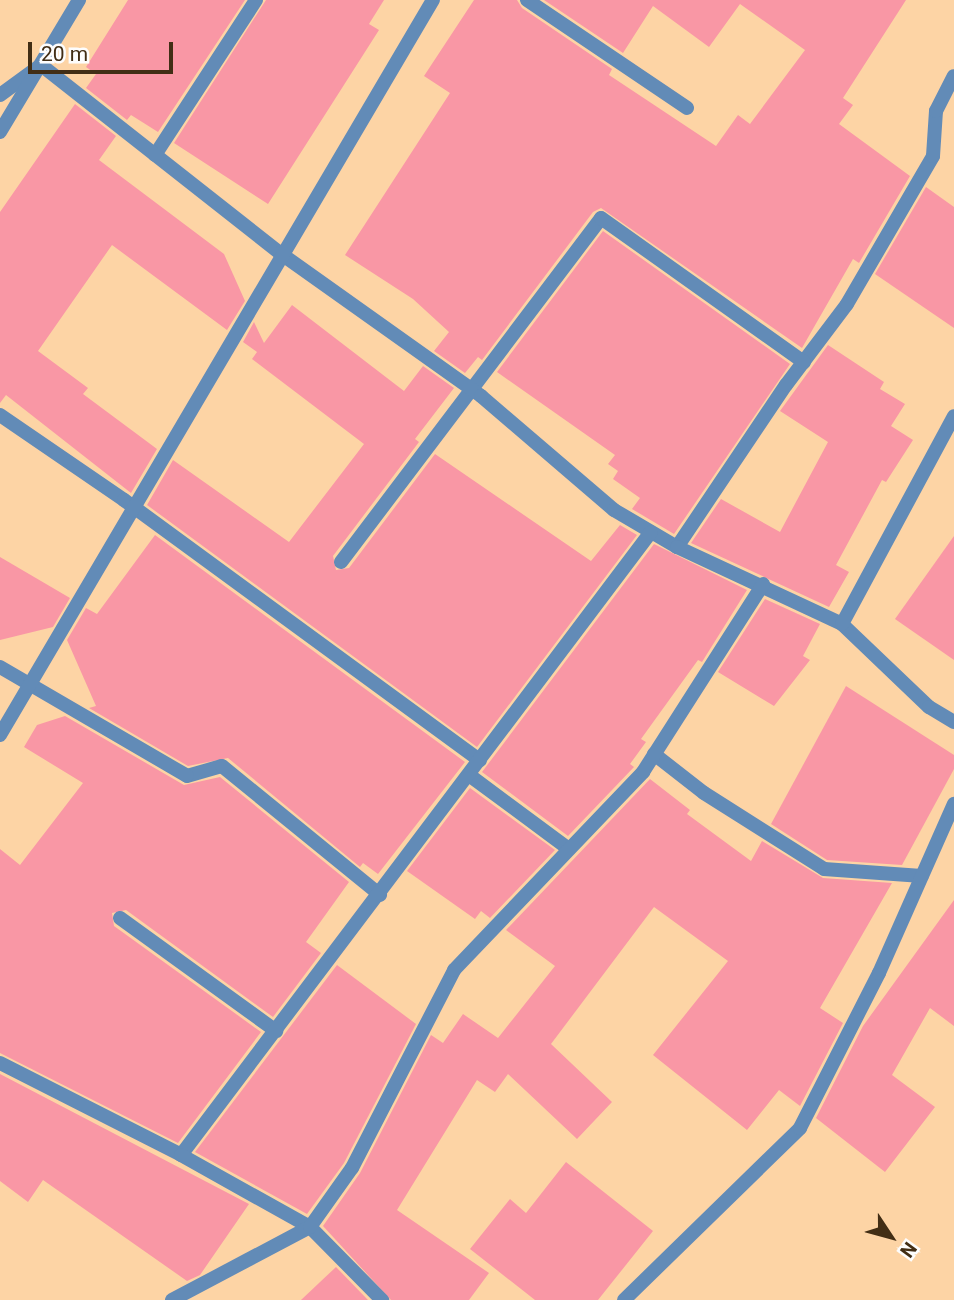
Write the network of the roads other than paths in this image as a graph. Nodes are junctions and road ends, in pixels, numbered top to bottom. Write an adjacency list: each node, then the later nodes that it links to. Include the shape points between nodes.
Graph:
1 (79, 0): 5 (street)
2 (256, 0): 10 (street)
3 (433, 0): 11 (street)
4 (527, 0): 8 (street)
5 (41, 65): 7 (street); 9 (street); 10 (street)
6 (954, 76): 12 (street, via 936,111 933,156 847,304)
7 (0, 95)
8 (688, 108)
9 (0, 132)
10 (155, 155): 11 (street)
11 (281, 253): 13 (street); 16 (street)
12 (804, 362): 13 (street, via 601,218); 18 (street)
13 (469, 387): 17 (street, via 614,510); 19 (street)
14 (0, 415): 16 (street)
15 (954, 416): 21 (street)
16 (133, 506): 23 (street); 27 (street)
17 (650, 532): 18 (street); 27 (street)
18 (677, 547): 20 (street)
19 (341, 562)
20 (763, 584): 21 (street); 26 (street)
21 (842, 624): 24 (street, via 929,707)
22 (0, 667): 23 (street)
23 (29, 685): 25 (street); 32 (street, via 187,776 222,766)
24 (954, 722)
25 (0, 735)
26 (653, 754): 30 (street, via 643,772); 31 (street, via 704,793 824,869)
27 (480, 761): 28 (street)
28 (470, 775): 30 (street); 32 (street)
29 (954, 804): 31 (street)
30 (569, 849): 37 (street, via 454,970 352,1168)
31 (922, 876): 40 (street, via 879,973 800,1128)
32 (380, 895): 34 (street)
33 (120, 918): 34 (street)
34 (276, 1031): 36 (street)
35 (0, 1063): 36 (street)
36 (181, 1155): 37 (street)
37 (310, 1227): 38 (street); 39 (street)
38 (172, 1300)
39 (382, 1300)
40 (624, 1300)

